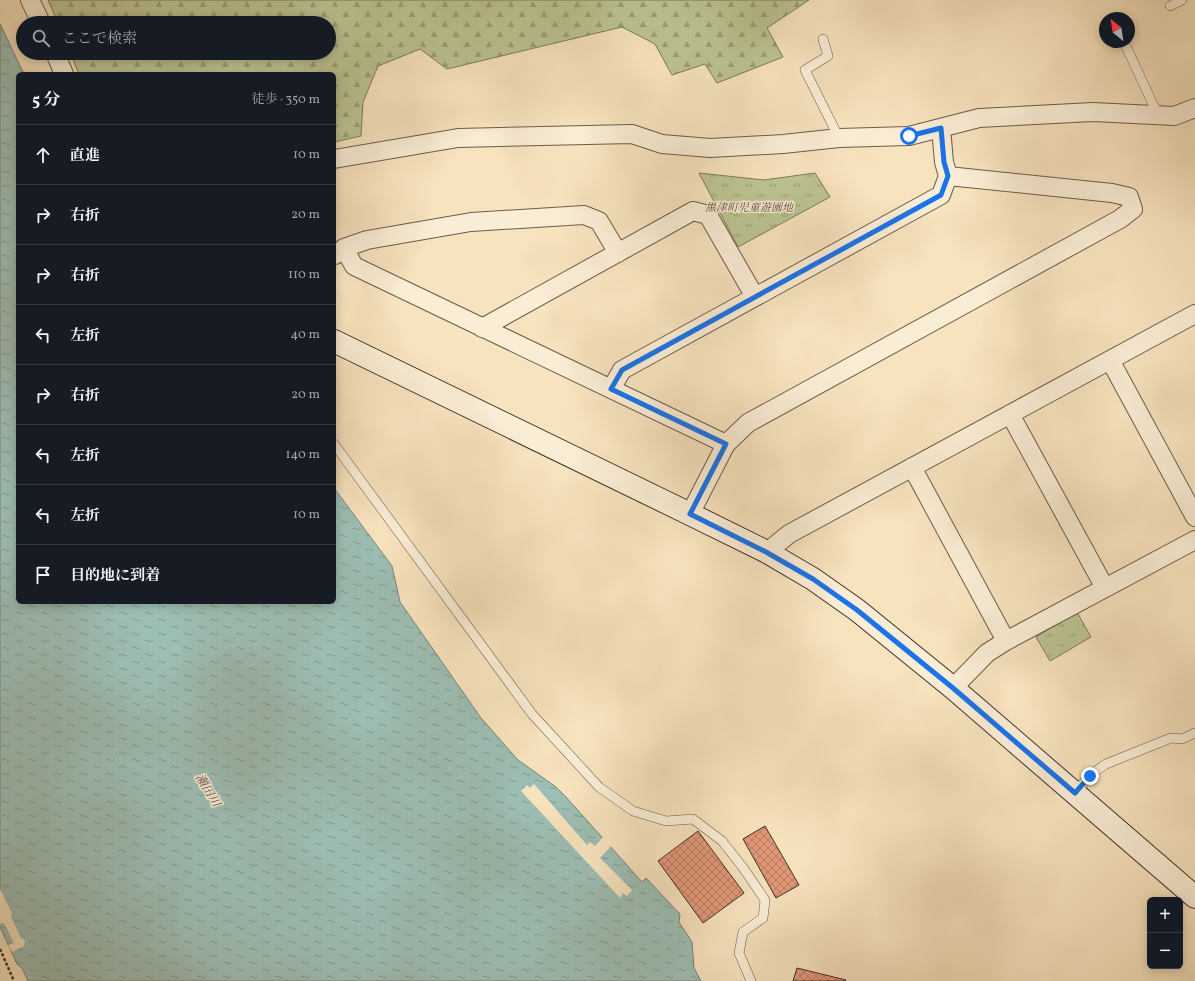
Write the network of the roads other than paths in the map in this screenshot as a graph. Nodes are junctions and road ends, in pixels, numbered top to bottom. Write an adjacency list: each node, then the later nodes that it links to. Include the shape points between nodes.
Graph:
1 (30, 0): 4 (street)
2 (1182, 0): 3 (lane)
3 (1170, 6)
4 (38, 16)
5 (823, 39): 12 (lane, via 828,56 805,70)
6 (1127, 48): 10 (lane)
7 (58, 60): 8 (street)
8 (63, 72)
9 (1195, 108): 10 (street, via 1174,116)
10 (1158, 115): 11 (street, via 1094,112 1039,114 979,118)
11 (941, 128): 12 (street, via 909,136); 14 (street)
12 (840, 138): 13 (street, via 710,148 662,144 632,134 458,138)
13 (336, 159)
14 (948, 176): 17 (street, via 941,195); 24 (street, via 1112,193 1129,197 1133,208 1112,223 748,423)
15 (339, 252): 16 (street, via 367,240 471,222 584,215 599,221); 19 (street, via 354,266)
16 (618, 253): 17 (street, via 693,211 708,215); 19 (street)
17 (755, 297): 22 (street, via 622,370)
18 (1195, 314): 21 (street)
19 (482, 328): 22 (street)
20 (336, 342): 27 (street)
21 (1110, 360): 23 (street); 28 (street)
22 (611, 389): 24 (street)
23 (1010, 414): 26 (street); 31 (street)
24 (726, 444): 27 (street)
25 (336, 447): 37 (lane, via 532,714 600,787 633,811 666,821 693,819 722,841 744,869 765,900 763,918 743,932 739,953)
26 (912, 468): 30 (street, via 789,534); 32 (street)
27 (690, 514): 30 (street)
28 (1195, 517)
29 (1195, 540): 31 (street)
30 (766, 552): 33 (street, via 813,579 857,610)
31 (1105, 588): 32 (street)
32 (1006, 642): 33 (street, via 987,653)
33 (953, 688): 35 (street)
34 (1195, 733): 35 (lane, via 1182,739 1171,738 1106,764 1090,776)
35 (1075, 793): 36 (street)
36 (1195, 897)
37 (751, 981)

